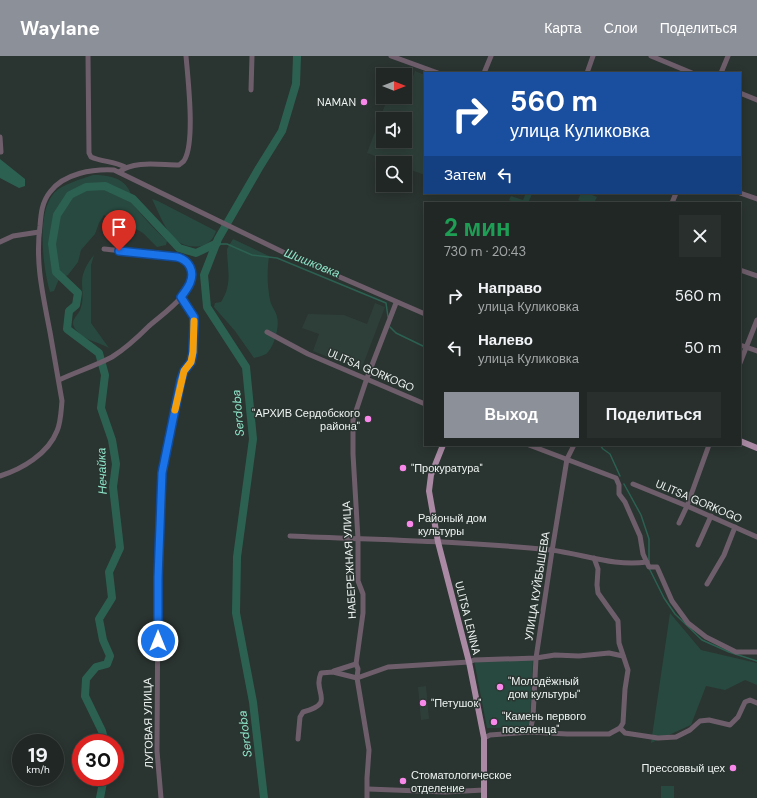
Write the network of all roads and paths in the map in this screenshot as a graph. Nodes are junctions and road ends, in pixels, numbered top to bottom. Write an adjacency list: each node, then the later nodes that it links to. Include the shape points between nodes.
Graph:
1 (88, 56): 19 (street, via 89,153 95,159 116,162)
2 (186, 56): 19 (street, via 190,134 185,159 179,165)
3 (252, 56): 14 (street)
4 (391, 56): 9 (street)
5 (491, 56): 10 (street)
6 (593, 56): 11 (street)
7 (651, 56): 12 (street)
8 (728, 56): 13 (street)
9 (435, 72)
10 (484, 72)
11 (587, 72)
12 (690, 72)
13 (721, 72)
14 (251, 90)
15 (741, 93): 16 (street)
16 (757, 100)
17 (0, 137): 18 (street)
18 (1, 152)
19 (125, 167): 20 (street)
20 (119, 172): 23 (street, via 85,172 60,182 51,190 42,208); 29 (street, via 289,256)
21 (741, 193): 22 (street)
22 (757, 199)
23 (39, 232): 24 (street, via 13,236); 38 (street, via 39,274)
24 (0, 242)
25 (104, 249): 28 (street, via 183,258 191,268 192,277)
26 (741, 270): 27 (street)
27 (757, 276)
28 (181, 297): 38 (street, via 113,356); 76 (street, ЛУГОВАЯ УЛИЦА, via 194,317 194,342 191,362 181,380 162,473 158,578 157,744)
29 (396, 303): 30 (street); 37 (street, НАБЕРЕЖНАЯ УЛИЦА)
30 (424, 314)
31 (757, 320): 34 (street)
32 (267, 332): 37 (street, ULITSA GORKOGO, via 308,354)
33 (741, 345): 34 (street)
34 (746, 347): 35 (street); 36 (street)
35 (757, 351)
36 (741, 360)
37 (367, 378): 39 (street, ULITSA GORKOGO); 55 (street, НАБЕРЕЖНАЯ УЛИЦА, via 353,420)
38 (59, 380): 47 (street, via 62,401 60,420 52,442 19,469)
39 (424, 404)
40 (741, 441): 45 (main road)
41 (443, 446): 56 (main road, ULITSA LENINA, via 431,475 429,491)
42 (532, 446): 46 (street)
43 (574, 446): 46 (street, УЛИЦА КУЙБЫШЕВА)
44 (709, 446): 49 (street)
45 (757, 448)
46 (568, 459): 58 (street, УЛИЦА КУЙБЫШЕВА); 60 (street, via 616,478 620,494 640,536 643,554)
47 (0, 476)
48 (633, 484): 49 (street, ULITSA GORKOGO)
49 (687, 506): 50 (street, ULITSA GORKOGO); 51 (street)
50 (711, 516): 52 (street, ULITSA GORKOGO); 57 (street)
51 (679, 523)
52 (735, 527): 54 (street, ULITSA GORKOGO); 61 (street, via 724,555)
53 (290, 536): 55 (street)
54 (757, 537)
55 (358, 539): 56 (street); 66 (street, НАБЕРЕЖНАЯ УЛИЦА, via 358,581 362,594 363,614)
56 (438, 542): 58 (street); 65 (main road, ULITSA LENINA)
57 (698, 545)
58 (552, 551): 59 (street); 64 (street, УЛИЦА КУЙБЫШЕВА)
59 (594, 558): 60 (street, via 611,562); 63 (street, via 598,569 598,593 618,621 619,643)
60 (648, 564): 62 (street, via 657,567 672,601 688,623 706,637 736,652)
61 (707, 584)
62 (757, 652)
63 (624, 656): 64 (street, via 609,653); 70 (street, via 628,670 623,723)
64 (536, 658): 65 (street); 71 (street, УЛИЦА КУЙБЫШЕВА, via 534,717)
65 (469, 662): 68 (street, via 388,668); 72 (main road, ULITSA LENINA)
66 (356, 664): 67 (street); 68 (street, НАБЕРЕЖНАЯ УЛИЦА)
67 (333, 672): 68 (street); 73 (street, via 321,673 318,680 322,700 312,709 303,712 300,717)
68 (357, 678): 74 (street, НАБЕРЕЖНАЯ УЛИЦА, via 369,750)
69 (757, 703): 70 (street, via 750,700 745,702 738,717 730,725 709,720 700,721 676,737 658,738 625,733)
70 (620, 728): 71 (street, via 609,734)
71 (530, 732): 72 (street, via 490,735)
72 (484, 738): 75 (main road, ULITSA LENINA)
73 (298, 739)
74 (368, 788): 75 (street, via 445,792); 77 (street, НАБЕРЕЖНАЯ УЛИЦА)
75 (484, 790): 78 (main road, ULITSA LENINA)
76 (161, 798)
77 (367, 798)
78 (484, 798)

